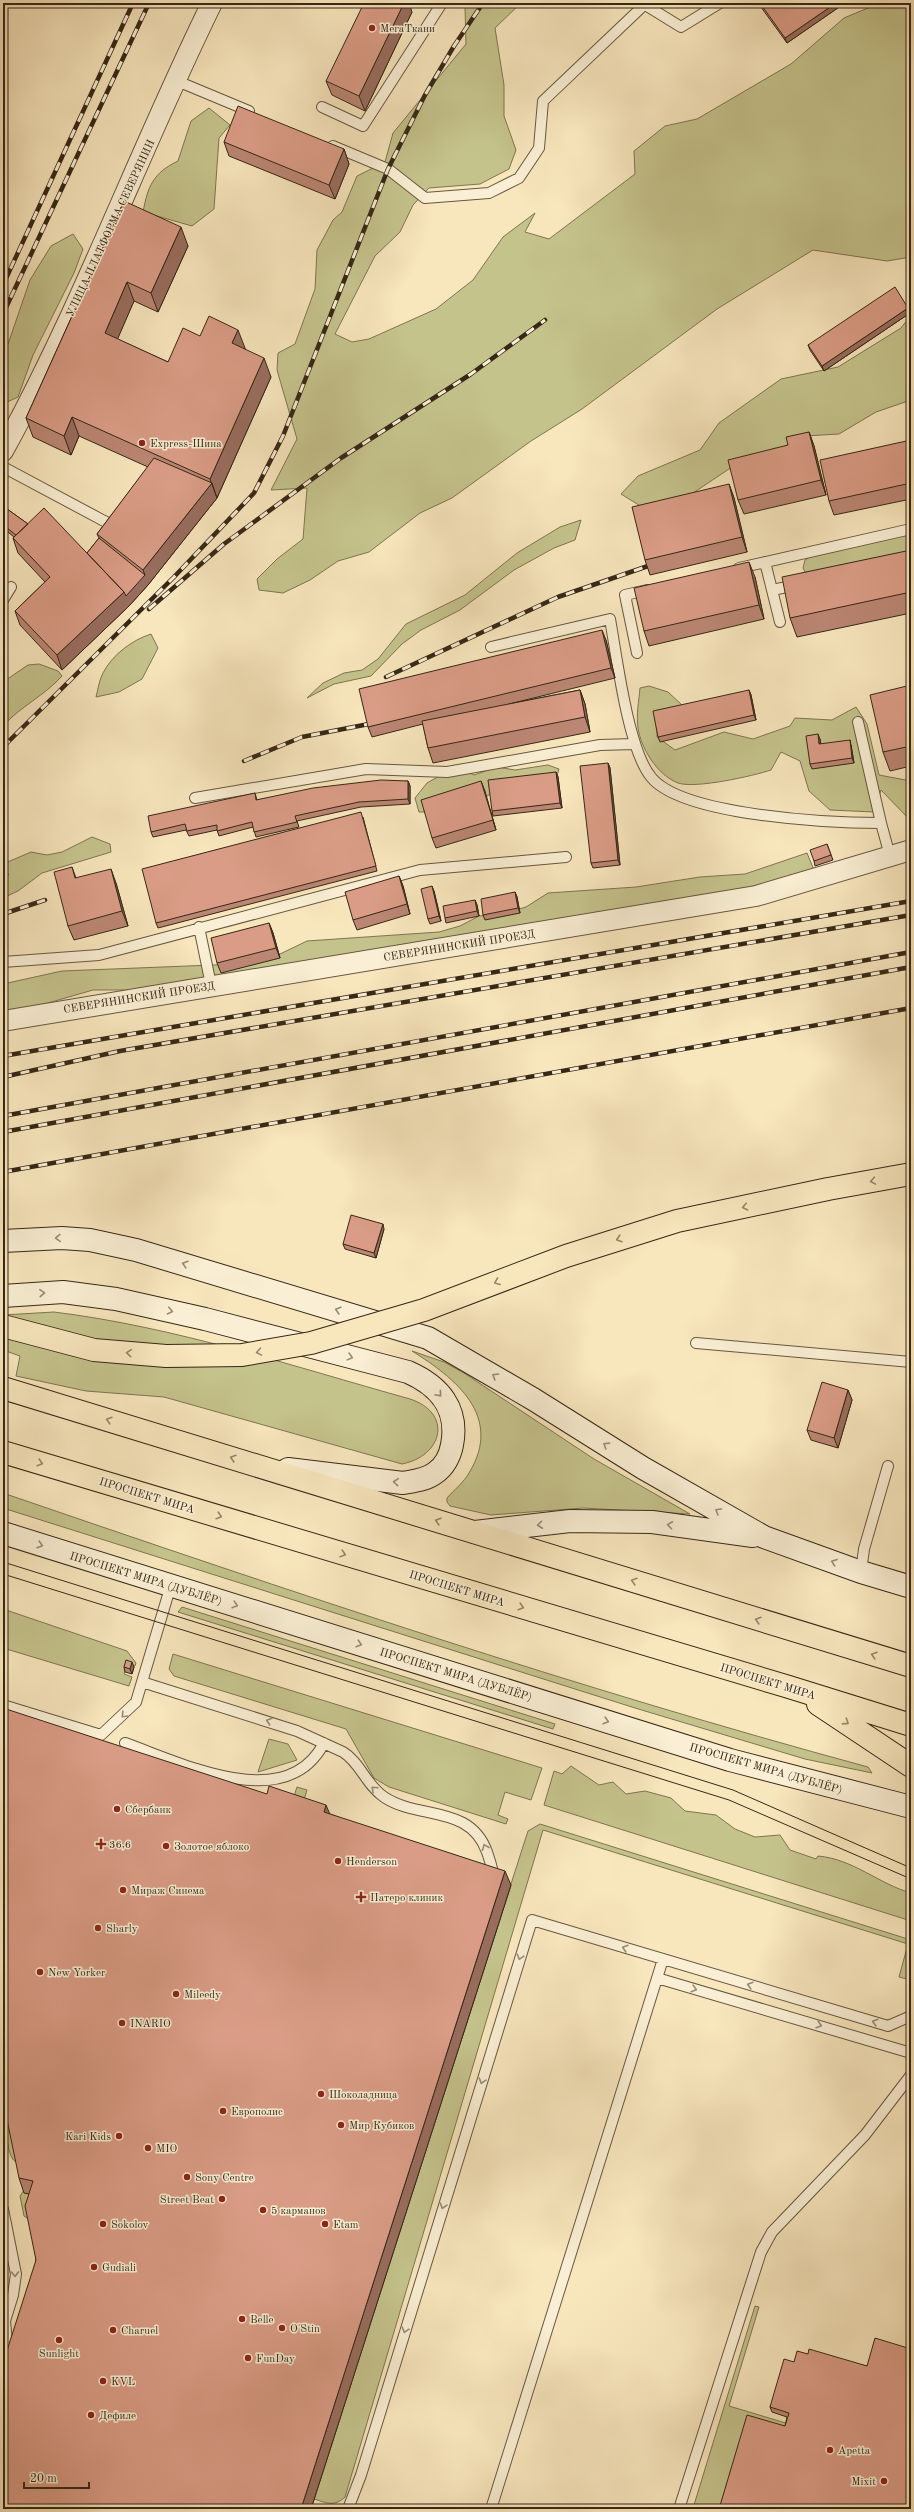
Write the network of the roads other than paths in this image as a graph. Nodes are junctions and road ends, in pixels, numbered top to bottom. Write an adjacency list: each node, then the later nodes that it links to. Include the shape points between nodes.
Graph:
1 (212, 3): 5 (street, УЛИЦА ПЛАТФОРМА СЕВЕРЯНИН)
2 (442, 3): 6 (lane, via 363,126)
3 (720, 3): 4 (lane, via 681,27)
4 (642, 4): 8 (lane, via 543,101 540,148 519,178 489,193 425,198 388,169)
5 (176, 81): 7 (lane); 9 (street, УЛИЦА ПЛАТФОРМА СЕВЕРЯНИН, via 104,243 25,411)
6 (322, 107)
7 (257, 114)
8 (322, 142)
9 (3, 451)
10 (3, 467): 11 (lane)
11 (106, 522)
12 (911, 529): 13 (lane)
13 (765, 562): 14 (lane); 18 (lane)
14 (726, 571)
15 (811, 582): 18 (lane)
16 (11, 587): 19 (lane)
17 (656, 588): 22 (lane, via 625,595)
18 (772, 590): 20 (lane)
19 (3, 600)
20 (780, 622)
21 (491, 647): 24 (lane, via 610,619)
22 (637, 653)
23 (858, 722): 26 (lane)
24 (634, 744): 25 (lane, via 600,745 447,772 366,769); 26 (lane, via 651,777 684,799 760,814 823,822)
25 (195, 798)
26 (881, 823): 28 (lane)
27 (911, 850): 28 (street, СЕВЕРЯНИНСКИЙ ПРОЕЗД)
28 (890, 856): 32 (street, СЕВЕРЯНИНСКИЙ ПРОЕЗД, via 756,896)
29 (566, 857): 30 (lane, via 420,870)
30 (199, 927): 31 (lane, via 99,955); 32 (lane)
31 (3, 962)
32 (212, 985): 33 (street, СЕВЕРЯНИНСКИЙ ПРОЕЗД)
33 (3, 1021)
34 (911, 1174): 37 (main road, one-way to 37, bridge, via 677,1221 566,1256 424,1310 311,1343 242,1355 166,1356 94,1350)
35 (3, 1241): 46 (main road, one-way to 35, via 643,1468 533,1399 428,1338 136,1250 90,1240 62,1238)
36 (3, 1296): 42 (main road, one-way to 42, via 63,1292 116,1299 205,1319 408,1372 422,1378 437,1390 454,1419 455,1431 444,1465 435,1474 422,1480 403,1483 380,1481)
37 (3, 1326)
38 (696, 1343): 39 (lane)
39 (911, 1362)
40 (3, 1388): 42 (main road, one-way to 40)
41 (3, 1452): 52 (main road, ПРОСПЕКТ МИРА, one-way to 52)
42 (258, 1465): 44 (main road, one-way to 42)
43 (888, 1466): 47 (lane, via 864,1549)
44 (475, 1532): 46 (main road, one-way to 44, via 652,1522 570,1521); 50 (main road, one-way to 44)
45 (3, 1533): 48 (main road, ПРОСПЕКТ МИРА (ДУБЛЁР), one-way to 48)
46 (764, 1537): 47 (main road, one-way to 46)
47 (861, 1572): 49 (main road)
48 (171, 1585): 51 (lane); 58 (main road, ПРОСПЕКТ МИРА (ДУБЛЁР), one-way to 58, via 730,1760)
49 (911, 1587)
50 (911, 1666)
51 (142, 1682): 53 (lane, one-way to 53, via 136,1702 101,1735); 56 (lane, one-way to 51, via 297,1730)
52 (789, 1687): 54 (main road, ПРОСПЕКТ МИРА); 57 (main road, one-way to 57)
53 (3, 1705)
54 (911, 1725)
55 (125, 1743): 56 (lane, via 225,1778 255,1782 279,1777 305,1767 317,1756)
56 (324, 1743): 61 (lane, one-way to 56, via 493,1877 491,1862 484,1843 470,1826 385,1798 372,1788 349,1755)
57 (911, 1766)
58 (796, 1778): 59 (main road); 60 (main road, ПРОСПЕКТ МИРА (ДУБЛЁР))
59 (911, 1803)
60 (911, 1807)
61 (489, 1891)
62 (663, 1959): 63 (lane); 64 (lane, one-way to 62, via 888,2026); 70 (lane, one-way to 70, via 532,1920 361,2476)
63 (657, 1978): 65 (lane, one-way to 65); 71 (lane)
64 (911, 2016)
65 (911, 2053)
66 (911, 2075): 72 (lane, via 866,2135 772,2232 761,2252)
67 (3, 2209): 68 (lane, one-way to 68, via 16,2274 13,2295)
68 (4, 2322): 69 (lane, via 7,2341)
69 (3, 2356)
70 (348, 2509)
71 (491, 2509)
72 (680, 2509)

